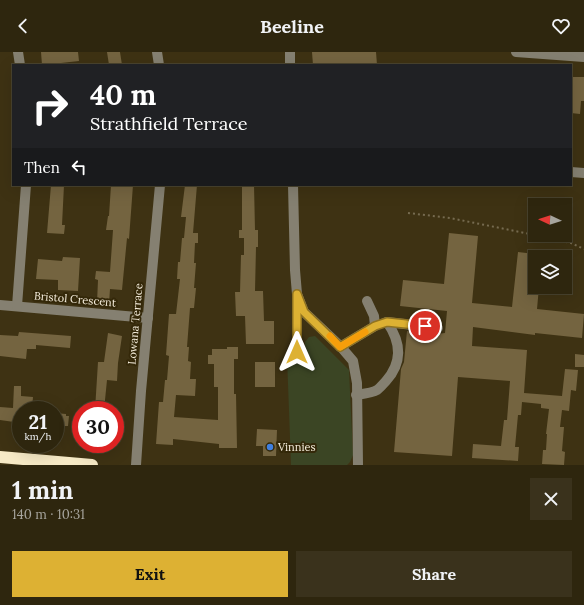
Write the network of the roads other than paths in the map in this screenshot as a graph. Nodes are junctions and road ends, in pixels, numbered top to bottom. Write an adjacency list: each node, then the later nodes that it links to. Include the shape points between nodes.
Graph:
1 (18, 52): 7 (street)
2 (157, 52): 8 (street)
3 (290, 52): 9 (street)
4 (516, 52): 5 (street)
5 (533, 53): 6 (street)
6 (584, 57)
7 (20, 64)
8 (158, 64)
9 (290, 64)
10 (572, 172): 11 (street)
11 (584, 173)
12 (26, 186): 18 (street)
13 (160, 186): 19 (street, Lowana Terrace)
14 (293, 186): 15 (street)
15 (297, 294): 23 (street, via 304,312); 24 (street)
16 (367, 301): 21 (street, via 374,316)
17 (0, 305): 18 (street, Bristol Crescent)
18 (16, 306): 19 (street, Bristol Crescent)
19 (148, 318): 29 (street, Lowana Terrace)
20 (387, 322): 21 (street); 22 (street); 25 (street, via 397,339 397,364 377,390)
21 (375, 326): 23 (street)
22 (438, 328)
23 (340, 347): 25 (street, via 353,361 357,383)
24 (297, 352)
25 (356, 396): 30 (street)
26 (0, 457): 27 (highway)
27 (57, 463): 28 (highway)
28 (92, 465)
29 (136, 465)
30 (358, 465)

